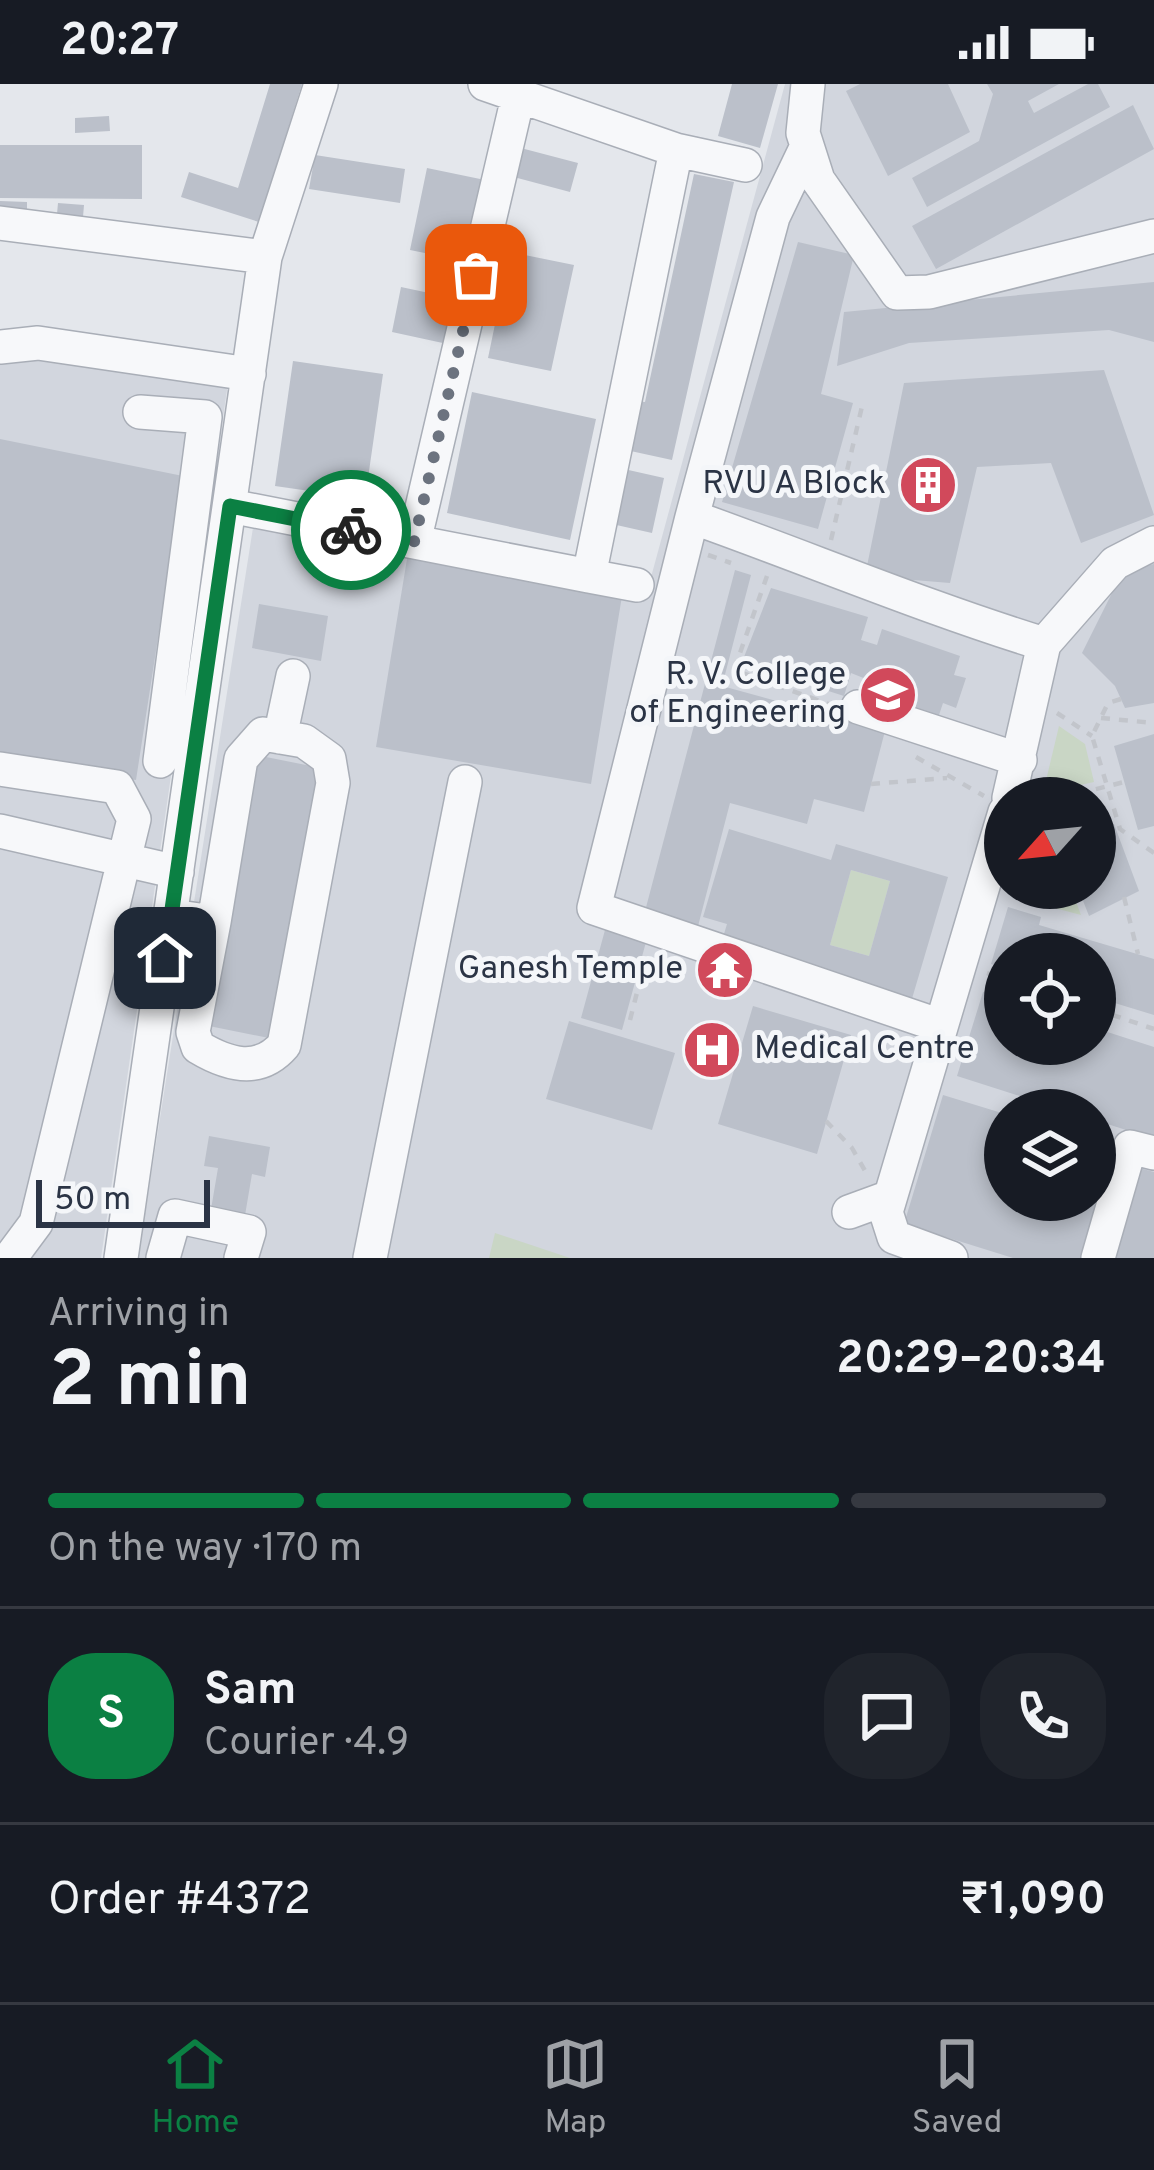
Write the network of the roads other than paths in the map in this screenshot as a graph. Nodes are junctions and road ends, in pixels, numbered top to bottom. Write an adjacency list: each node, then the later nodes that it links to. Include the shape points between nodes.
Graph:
1 (321, 84): 10 (street)
2 (485, 84): 4 (street)
3 (809, 85): 5 (street)
4 (518, 97): 6 (street); 18 (street)
5 (806, 148): 9 (street, via 818,180 897,292 929,292); 17 (street, via 773,218)
6 (676, 150): 7 (street); 20 (street)
7 (745, 165)
8 (0, 223): 10 (street)
9 (1154, 236)
10 (266, 256): 12 (street)
11 (0, 346): 12 (street, via 38,343)
12 (249, 374): 15 (street)
13 (140, 412): 14 (street)
14 (205, 417): 15 (street); 26 (street)
15 (242, 424): 16 (street)
16 (230, 506): 18 (street); 33 (street)
17 (692, 517): 22 (street); 38 (street, via 594,908)
18 (414, 542): 20 (street)
19 (1154, 543): 22 (street, via 1115,563)
20 (590, 576): 21 (street)
21 (637, 585)
22 (1044, 644): 27 (street)
23 (292, 676): 25 (street)
24 (847, 707): 27 (street)
25 (280, 737): 36 (street, via 263,734 241,760); 36 (street, via 304,741 329,759 333,783 284,1046 256,1065 223,1062 198,1047)
26 (160, 760)
27 (1020, 760): 29 (street)
28 (0, 769): 32 (street, via 117,787 134,819)
29 (1012, 777)
30 (465, 782): 46 (street)
31 (0, 831): 32 (street)
32 (125, 862): 33 (street); 42 (street, via 36,1223)
33 (177, 872): 35 (street)
34 (988, 909): 37 (street)
35 (171, 916): 36 (street); 43 (street)
36 (214, 922)
37 (981, 972): 38 (street)
38 (938, 1025): 40 (street)
39 (1154, 1153): 48 (street, via 1130,1147)
40 (890, 1196): 41 (street); 47 (street, via 894,1238)
41 (849, 1212)
42 (10, 1258)
43 (121, 1258)
44 (163, 1258): 45 (street, via 175,1216 249,1232)
45 (242, 1258)
46 (370, 1258)
47 (951, 1258)
48 (1098, 1258)

